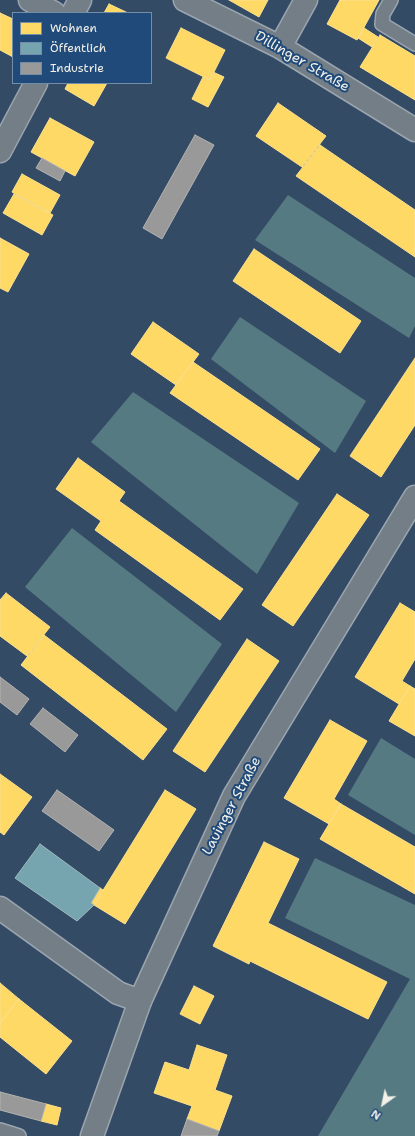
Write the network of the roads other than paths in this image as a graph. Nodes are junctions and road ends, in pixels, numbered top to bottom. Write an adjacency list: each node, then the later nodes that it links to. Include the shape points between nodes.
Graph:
1 (30, 0): 6 (street)
2 (80, 0): 7 (street)
3 (186, 0): 9 (street, Dillinger Straße)
4 (306, 0): 9 (street)
5 (391, 0): 8 (lane, via 383,14 382,24)
6 (52, 12)
7 (74, 12)
8 (415, 44)
9 (280, 47): 11 (street, Dillinger Straße)
10 (35, 84): 12 (street)
11 (415, 130)
12 (0, 150)
13 (415, 497): 15 (street, Lauinger Straße, via 234,796)
14 (0, 908): 15 (street, via 118,994)
15 (140, 1001): 18 (street, Lauinger Straße)
16 (0, 1130): 17 (lane)
17 (19, 1136)
18 (92, 1136)

